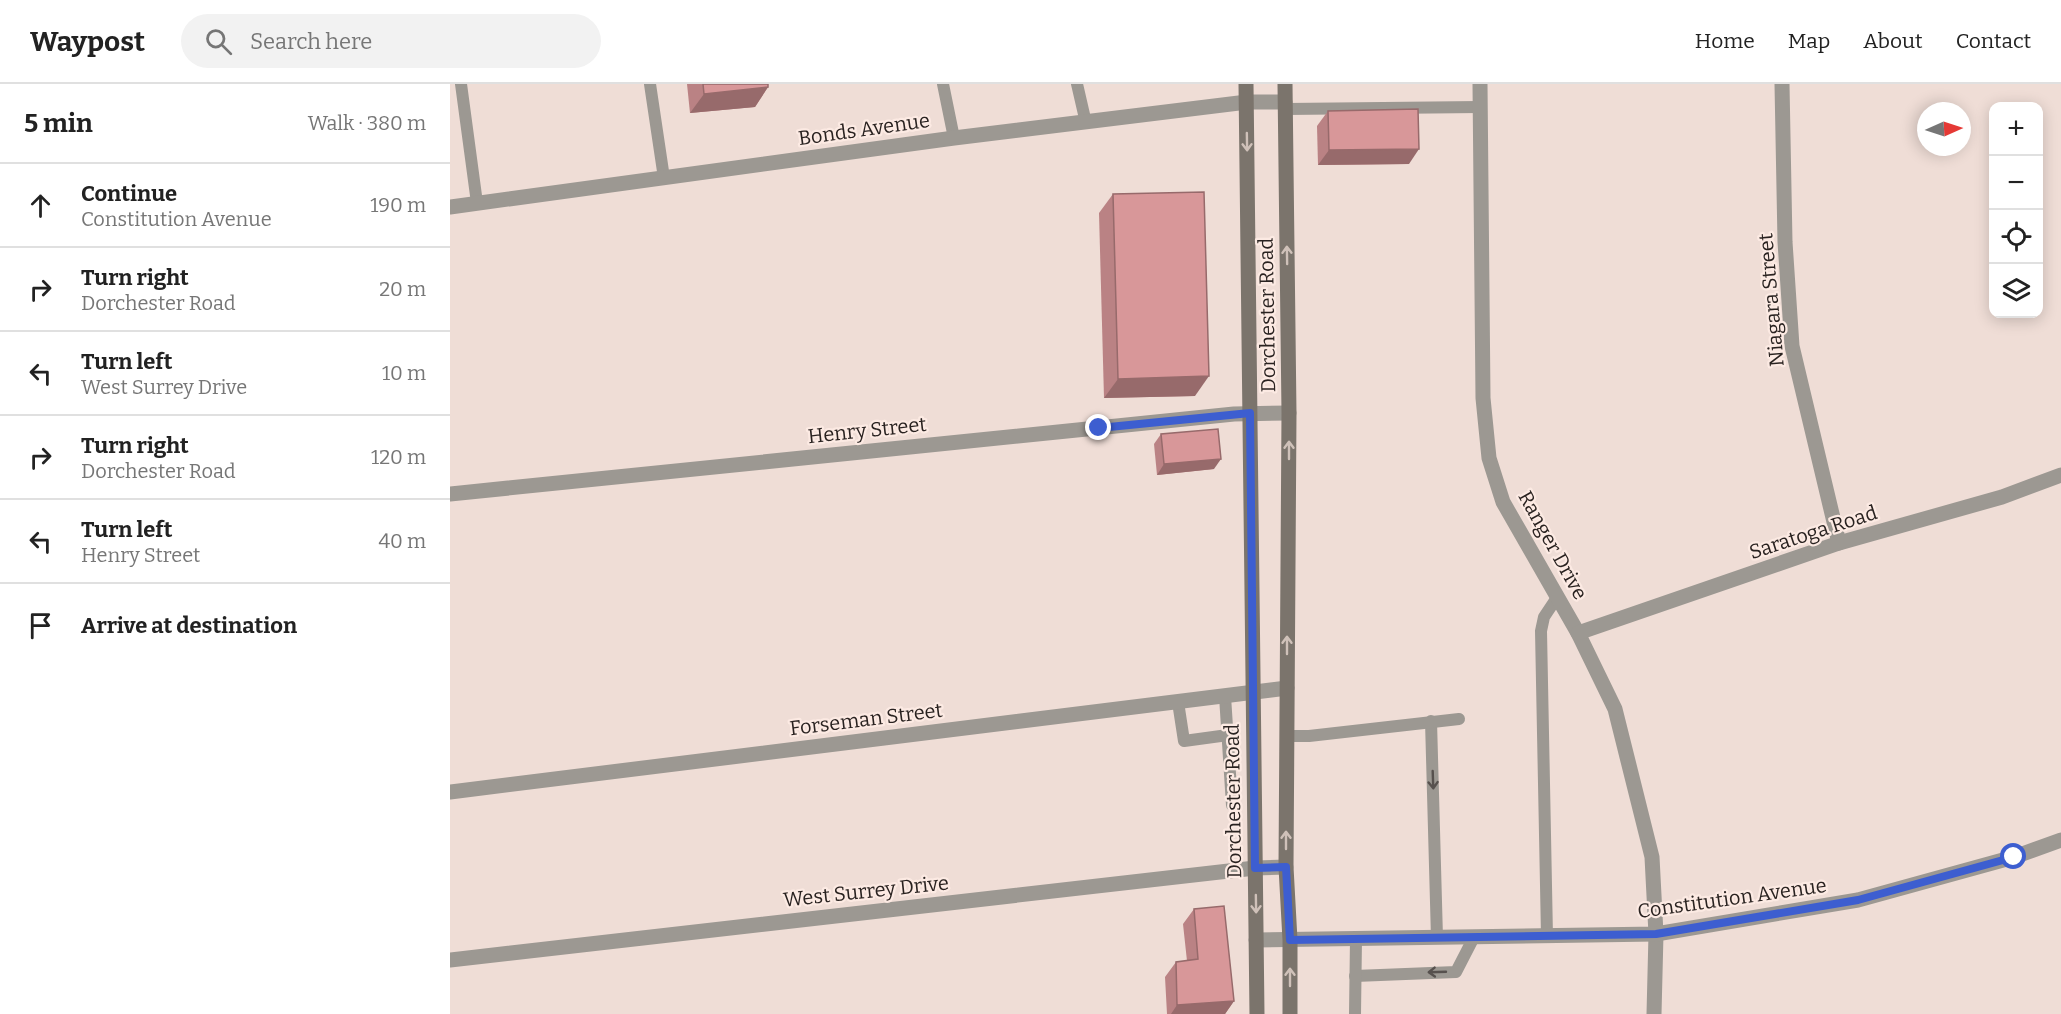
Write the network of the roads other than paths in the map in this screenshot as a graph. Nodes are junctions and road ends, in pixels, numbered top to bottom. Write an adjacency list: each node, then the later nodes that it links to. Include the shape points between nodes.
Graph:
1 (461, 84): 15 (lane)
2 (650, 84): 14 (lane)
3 (943, 84): 13 (lane)
4 (1077, 84): 12 (lane)
5 (1246, 84): 9 (main road, Dorchester Road)
6 (1285, 84): 10 (main road, Dorchester Road)
7 (1480, 84): 11 (street, Ranger Drive)
8 (1782, 84): 21 (street, Niagara Street, via 1785,242 1792,346)
9 (1247, 102): 10 (street, Bonds Avenue); 12 (street, Bonds Avenue); 17 (main road, Dorchester Road, one-way to 17)
10 (1286, 106): 11 (lane); 18 (main road, Dorchester Road, one-way to 10)
11 (1480, 107): 22 (street, Ranger Drive, via 1483,398 1489,458 1503,502)
12 (1086, 123): 13 (street, Bonds Avenue)
13 (954, 138): 14 (street, Bonds Avenue)
14 (664, 178): 15 (street, Bonds Avenue)
15 (477, 203): 16 (street, Bonds Avenue)
16 (450, 207)
17 (1250, 413): 18 (street, Henry Street); 20 (street, Henry Street); 25 (main road, Dorchester Road)
18 (1289, 413): 24 (main road, Dorchester Road, one-way to 18)
19 (2061, 476): 21 (street, Saratoga Road, via 2002,497)
20 (450, 494)
21 (1839, 543): 23 (street, Saratoga Road)
22 (1558, 596): 23 (street, Ranger Drive); 38 (lane, via 1544,617 1541,631)
23 (1578, 633): 37 (street, Ranger Drive, via 1615,709 1652,857)
24 (1287, 688): 25 (street, Forseman Street); 31 (main road, Dorchester Road)
25 (1253, 693): 26 (street, Forseman Street); 36 (main road, Dorchester Road)
26 (1226, 696): 27 (street, Forseman Street); 30 (lane)
27 (1178, 702): 30 (lane, via 1184,741); 32 (street, Forseman Street)
28 (1459, 718): 29 (lane)
29 (1431, 721): 31 (lane); 40 (lane, one-way to 40)
30 (1228, 735): 33 (lane)
31 (1287, 736): 35 (main road, Dorchester Road, one-way to 31)
32 (450, 792)
33 (1232, 806)
34 (2061, 840): 37 (street, Constitution Avenue, via 1858,900)
35 (1286, 867): 36 (street, West Surrey Drive); 43 (main road, Dorchester Road)
36 (1255, 868): 42 (main road, Dorchester Road, one-way to 42); 44 (street, West Surrey Drive)
37 (1656, 934): 38 (street, Constitution Avenue); 49 (street, Ranger Drive)
38 (1547, 936): 39 (street, Constitution Avenue)
39 (1474, 937): 40 (street, Constitution Avenue); 45 (lane, one-way to 45, via 1456,972)
40 (1437, 938): 41 (street, Constitution Avenue)
41 (1356, 939): 43 (street, Constitution Avenue); 45 (lane)
42 (1256, 940): 43 (street, Constitution Avenue); 46 (main road, Dorchester Road)
43 (1290, 940): 47 (main road, Dorchester Road, one-way to 43)
44 (450, 960)
45 (1355, 976): 48 (lane)
46 (1257, 1014)
47 (1290, 1014)
48 (1355, 1014)
49 (1654, 1014)

